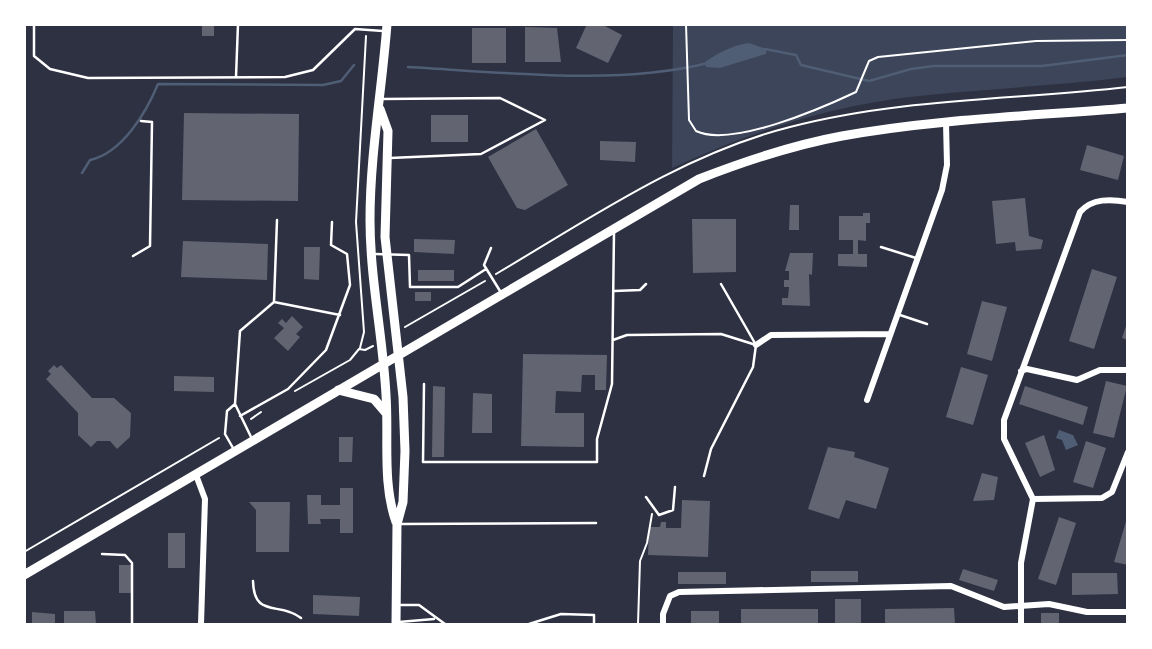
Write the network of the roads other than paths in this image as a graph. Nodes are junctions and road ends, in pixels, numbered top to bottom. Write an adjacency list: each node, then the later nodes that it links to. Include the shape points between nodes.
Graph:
1 (34, 24): 4 (lane, via 34,56 50,69 88,78)
2 (237, 24): 4 (lane)
3 (386, 28): 4 (lane, via 355,29 313,70 285,77); 5 (main road)
4 (236, 78)
5 (381, 104): 9 (main road, via 388,131); 9 (lane, via 500,98 545,120 481,154); 16 (main road, via 374,129)
6 (1128, 108): 8 (main road)
7 (141, 121): 18 (lane, via 152,122 150,246)
8 (946, 123): 13 (main road, via 839,136 751,159 699,178); 19 (street, via 943,191)
9 (387, 159): 17 (main road)
10 (1128, 202): 35 (street, via 1102,201 1086,205 1080,212)
11 (277, 220): 25 (lane)
12 (332, 222): 27 (lane, via 331,245 346,254 350,285)
13 (614, 227): 23 (lane); 24 (main road)
14 (881, 247): 19 (lane)
15 (491, 248): 20 (lane)
16 (372, 254): 17 (lane); 33 (main road)
17 (386, 254): 20 (lane, via 409,256 410,287 458,287); 32 (main road)
18 (133, 256)
19 (919, 259): 26 (street)
20 (486, 269): 24 (lane)
21 (646, 284): 23 (lane, via 640,290)
22 (721, 284): 31 (lane)
23 (613, 290): 30 (lane)
24 (501, 293): 32 (main road)
25 (274, 302): 27 (lane); 39 (lane, via 240,331)
26 (897, 314): 28 (lane); 29 (street)
27 (340, 315): 41 (lane, via 327,350 304,375)
28 (926, 324)
29 (890, 334): 31 (street, via 771,335); 38 (street)
30 (613, 340): 31 (lane, via 627,335 721,334); 36 (lane, via 612,384 597,439 597,462 424,462)
31 (756, 345): 46 (lane, via 753,367 711,449)
32 (397, 354): 33 (main road); 51 (main road, via 405,451 403,502)
33 (383, 362): 37 (main road); 40 (main road)
34 (1128, 370): 35 (street, via 1100,370 1077,380 1027,369)
35 (1021, 372): 49 (street, via 1004,420 1004,439)
36 (424, 384)
37 (337, 390): 40 (main road, via 374,398); 42 (main road)
38 (867, 400)
39 (235, 404): 41 (lane); 43 (lane, via 227,411 226,434)
40 (387, 414): 51 (main road, via 389,502)
41 (240, 416): 42 (lane)
42 (252, 439): 43 (main road)
43 (234, 450): 45 (main road)
44 (1128, 452): 49 (street, via 1112,492 1102,498)
45 (196, 475): 53 (main road); 62 (street, via 205,499)
46 (704, 476)
47 (675, 487): 48 (lane, via 673,510 659,515)
48 (646, 497)
49 (1033, 499): 56 (street, via 1021,563)
50 (596, 523): 51 (lane)
51 (397, 524): 55 (main road)
52 (102, 554): 61 (lane, via 125,555 132,563)
53 (24, 575)
54 (253, 581): 58 (lane, via 259,603 290,610)
55 (397, 605): 59 (lane, via 418,605); 60 (main road)
56 (1021, 606): 57 (street, via 1049,604 1087,612); 66 (street, via 1004,607 944,585 679,592 670,596); 67 (street)
57 (1128, 612)
58 (301, 618)
59 (434, 619): 60 (lane); 63 (lane)
60 (396, 623)
61 (132, 625)
62 (201, 625)
63 (445, 625)
64 (530, 625): 65 (lane, via 561,614 594,615)
65 (594, 625)
66 (663, 625)
67 (1021, 625)

